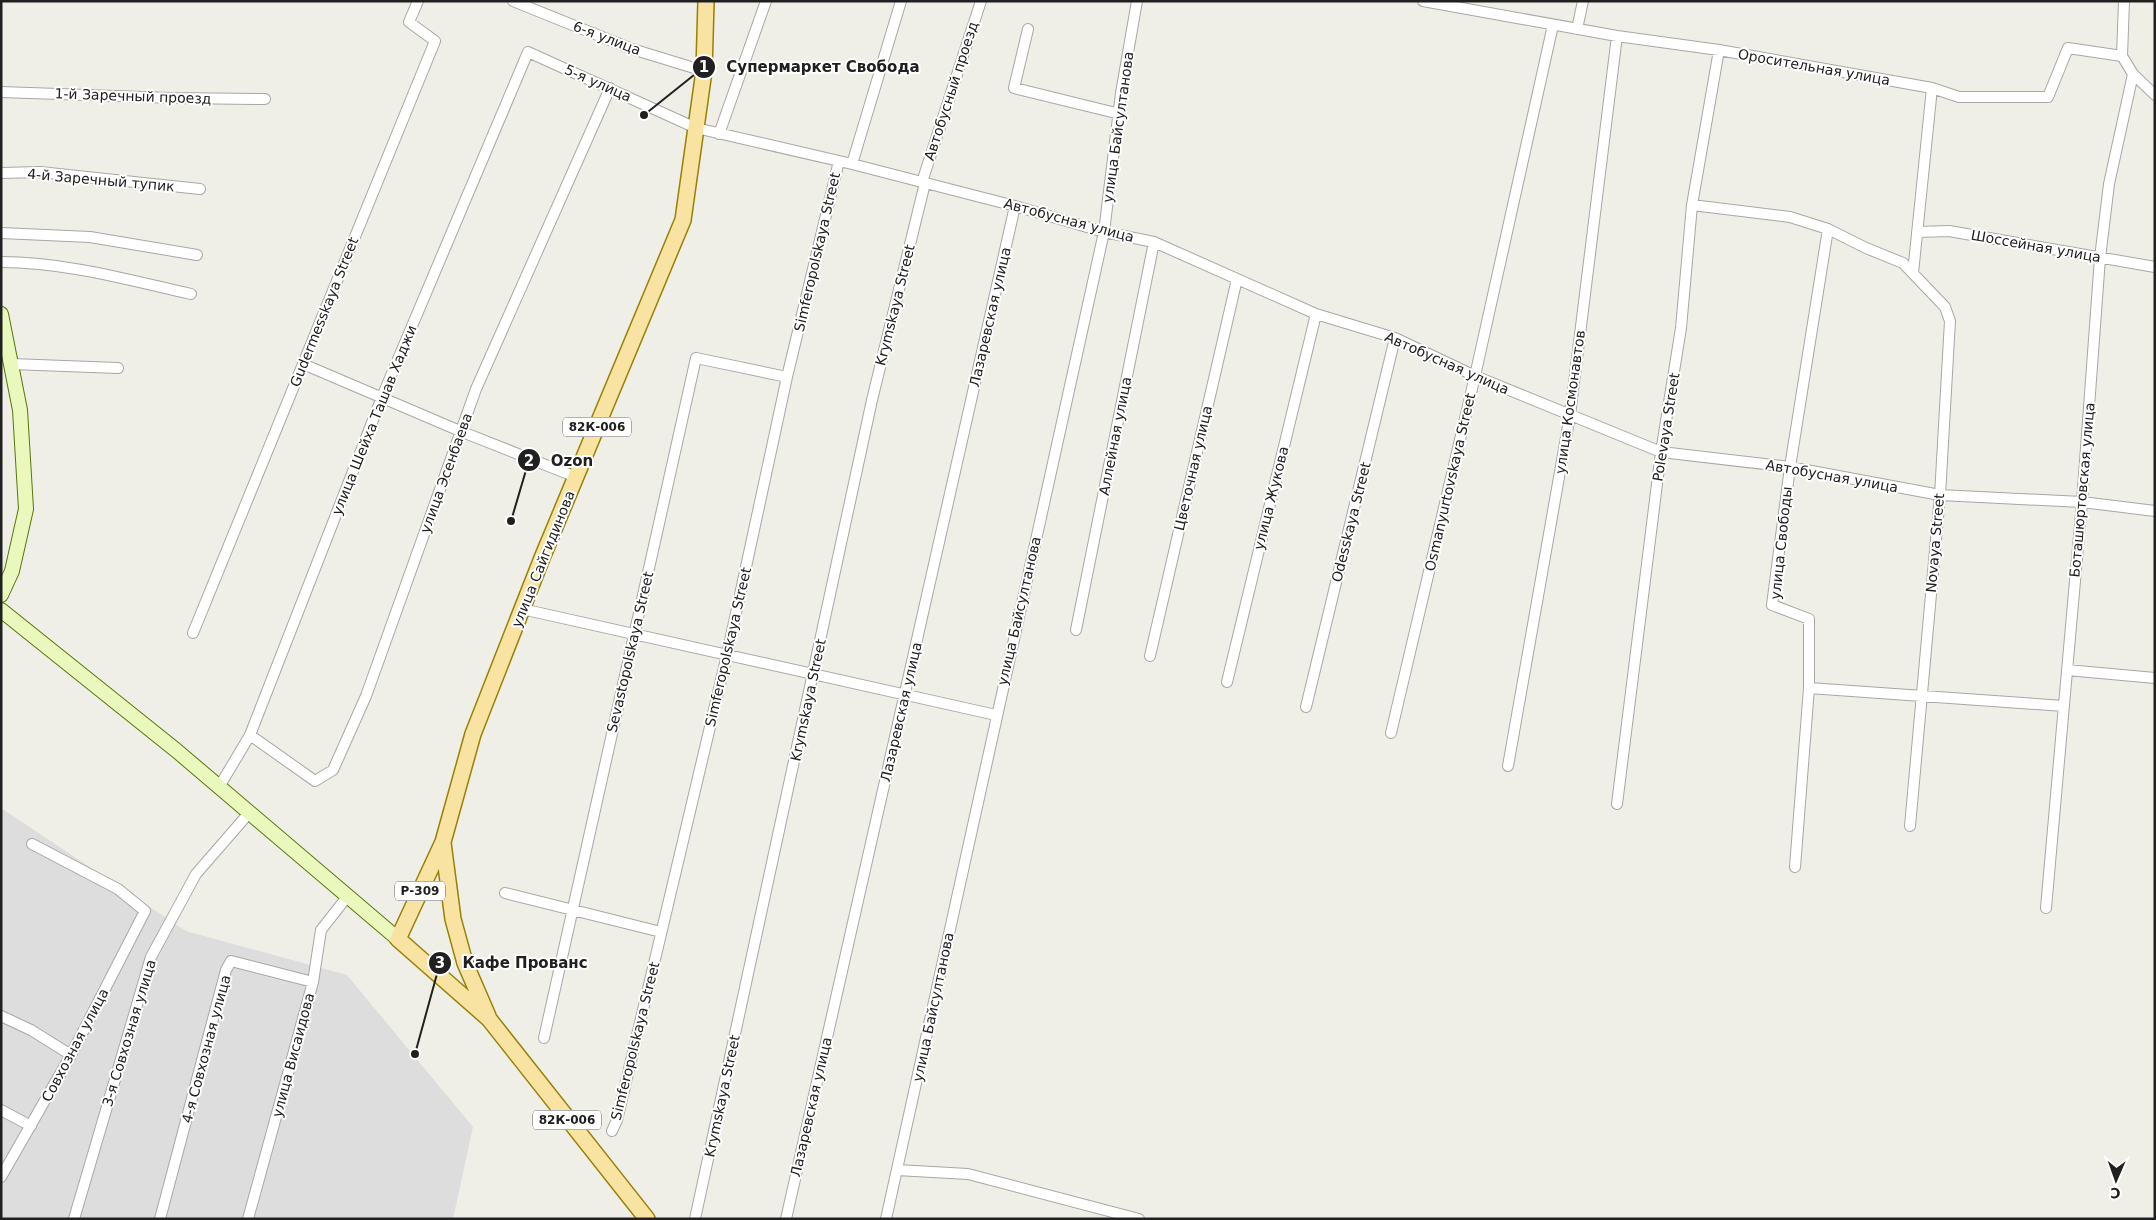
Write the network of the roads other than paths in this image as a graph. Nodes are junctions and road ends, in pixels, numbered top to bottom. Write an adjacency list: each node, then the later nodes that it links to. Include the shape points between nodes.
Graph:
1 (418, 1): 52 (street, Gudermesskaya Street, via 410,22 435,41)
2 (513, 1): 19 (street, 6-я улица, via 632,49)
3 (706, 1): 19 (main road, улица Сайгидинова / 82К-006)
4 (766, 1): 28 (street)
5 (901, 1): 30 (street)
6 (981, 1): 32 (street, Автобусный проезд)
7 (1137, 1): 26 (street, улица Байсултанова)
8 (1423, 1): 11 (street, Оросительная улица)
9 (1583, 1): 14 (street)
10 (2124, 1): 18 (street)
11 (1458, 4): 12 (street, Оросительная улица)
12 (1553, 25): 14 (street, Оросительная улица); 54 (street, Osmanyurtovskaya Street)
13 (1028, 29): 26 (street, via 1014,88)
14 (1577, 29): 15 (street, Оросительная улица)
15 (1617, 36): 16 (street, Оросительная улица); 57 (street, улица Космонавтов)
16 (1719, 50): 22 (street, Оросительная улица); 34 (street, Polevaya Street)
17 (528, 52): 21 (street, 5-я улица); 56 (street, улица Шейха Ташав Хаджи)
18 (2122, 56): 20 (street); 22 (street, Оросительная улица, via 2068,48 2048,97 1959,98)
19 (704, 70): 27 (main road, улица Сайгидинова / 82К-006)
20 (2133, 74): 24 (street); 42 (street, Боташюртовская улица, via 2108,184)
21 (610, 88): 27 (street, 5-я улица); 58 (street, улица Эсенбаева)
22 (1932, 88): 38 (street)
23 (1, 92): 25 (street, 1-й Заречный проезд)
24 (2155, 95)
25 (265, 99)
26 (1120, 114): 37 (street, улица Байсултанова)
27 (696, 128): 28 (street, Автобусная улица); 61 (main road, улица Сайгидинова / 82К-006, via 683,220)
28 (719, 134): 29 (street, Автобусная улица)
29 (839, 161): 30 (street, Автобусная улица); 55 (street, Simferopolskaya Street)
30 (852, 164): 32 (street, Автобусная улица)
31 (1, 173): 33 (street, 4-й Заречный тупик, via 40,172)
32 (923, 182): 35 (street, Автобусная улица); 74 (street, Krymskaya Street)
33 (200, 189)
34 (1692, 205): 36 (street, Novaya Street, via 1790,217); 59 (street, Polevaya Street, via 1681,328)
35 (1015, 206): 37 (street, Автобусная улица); 78 (street, Лазаревская улица)
36 (1828, 229): 45 (street, Novaya Street, via 1903,263); 60 (street, улица Свободы)
37 (1104, 232): 40 (street, Автобусная улица); 82 (street, улица Байсултанова)
38 (1917, 232): 42 (street, Шоссейная улица, via 1949,231); 45 (street)
39 (1, 233): 41 (street, via 90,237)
40 (1154, 242): 46 (street, Автобусная улица); 68 (street, Аллейная улица)
41 (198, 255)
42 (2100, 258): 44 (street, Шоссейная улица); 63 (street, Боташюртовская улица)
43 (1, 262): 47 (street, via 107,274)
44 (2155, 267)
45 (1912, 273): 62 (street, Novaya Street, via 1945,307 1950,321)
46 (1237, 279): 49 (street, Автобусная улица); 72 (street, Цветочная улица)
47 (191, 294)
48 (1, 314): 51 (main road)
49 (1316, 314): 50 (street, Автобусная улица); 76 (street, улица Жукова)
50 (1395, 338): 54 (street, Автобусная улица); 81 (street, Odesskaya Street)
51 (11, 364): 53 (street); 65 (main road, via 20,410 26,509 12,571)
52 (303, 364): 56 (street); 69 (street, Gudermesskaya Street)
53 (118, 368)
54 (1475, 376): 57 (street, Автобусная улица); 83 (street, Osmanyurtovskaya Street)
55 (787, 377): 70 (street, Sevastopolskaya Street, via 696,358); 71 (street, Simferopolskaya Street)
56 (382, 397): 58 (street); 84 (street, улица Шейха Ташав Хаджи)
57 (1570, 414): 59 (street, Автобусная улица); 85 (street, улица Космонавтов)
58 (460, 431): 61 (street); 84 (street, улица Эсенбаева, via 366,696 333,770 315,781)
59 (1661, 452): 60 (street, Автобусная улица); 87 (street, Polevaya Street)
60 (1790, 467): 62 (street, Автобусная улица); 77 (street, улица Свободы, via 1772,604 1809,619)
61 (576, 477): 66 (main road, улица Сайгидинова / 82К-006)
62 (1940, 494): 63 (street, Автобусная улица); 79 (street, Novaya Street)
63 (2082, 502): 64 (street, Автобусная улица); 73 (street, Боташюртовская улица)
64 (2155, 511)
65 (1, 595)
66 (522, 609): 70 (street); 90 (main road, улица Сайгидинова / 82К-006, via 473,734)
67 (1, 610): 86 (main road)
68 (1076, 630)
69 (193, 633)
70 (633, 634): 71 (street); 96 (street, Sevastopolskaya Street)
71 (727, 655): 74 (street); 97 (street, Simferopolskaya Street)
72 (1150, 656)
73 (2067, 670): 75 (street); 80 (street, Боташюртовская улица)
74 (813, 674): 78 (street); 113 (street, Krymskaya Street)
75 (2155, 678)
76 (1227, 682)
77 (1809, 688): 79 (street); 92 (street, улица Свободы)
78 (905, 695): 82 (street); 114 (street, Лазаревская улица)
79 (1921, 695): 80 (street); 89 (street, Novaya Street)
80 (2064, 706): 95 (street, Боташюртовская улица)
81 (1306, 707)
82 (996, 715): 107 (street, улица Байсултанова)
83 (1391, 733)
84 (250, 735): 86 (street, улица Шейха Ташав Хаджи)
85 (1508, 766)
86 (219, 787): 88 (main road)
87 (1617, 804)
88 (249, 813): 94 (main road); 109 (street, 3-я Совхозная улица, via 196,874 151,957)
89 (1910, 826)
90 (443, 842): 98 (main road, улица Сайгидинова / Р-309); 101 (main road, 82К-006, via 453,919 465,963)
91 (32, 844): 103 (street, Совхозная улица, via 118,889 146,912)
92 (1795, 866)
93 (505, 893): 96 (street)
94 (347, 897): 98 (main road); 99 (street, улица Висаидова, via 321,930)
95 (2046, 908)
96 (572, 910): 97 (street); 102 (street, Sevastopolskaya Street)
97 (662, 932): 106 (street, Simferopolskaya Street)
98 (398, 939): 101 (main road)
99 (313, 982): 110 (street, 4-я Совхозная улица, via 231,961); 111 (street, улица Висаидова)
100 (1, 1016): 103 (street)
101 (489, 1020): 112 (main road, 82К-006)
102 (544, 1038)
103 (71, 1055): 105 (street, Совхозная улица)
104 (1, 1110): 105 (street)
105 (31, 1126): 108 (street, Совхозная улица)
106 (612, 1131)
107 (897, 1170): 115 (street, улица Байсултанова); 116 (street, via 968,1174)
108 (1, 1178)
109 (74, 1219)
110 (160, 1219)
111 (248, 1219)
112 (647, 1219)
113 (695, 1219)
114 (786, 1219)
115 (886, 1219)
116 (1139, 1219)

